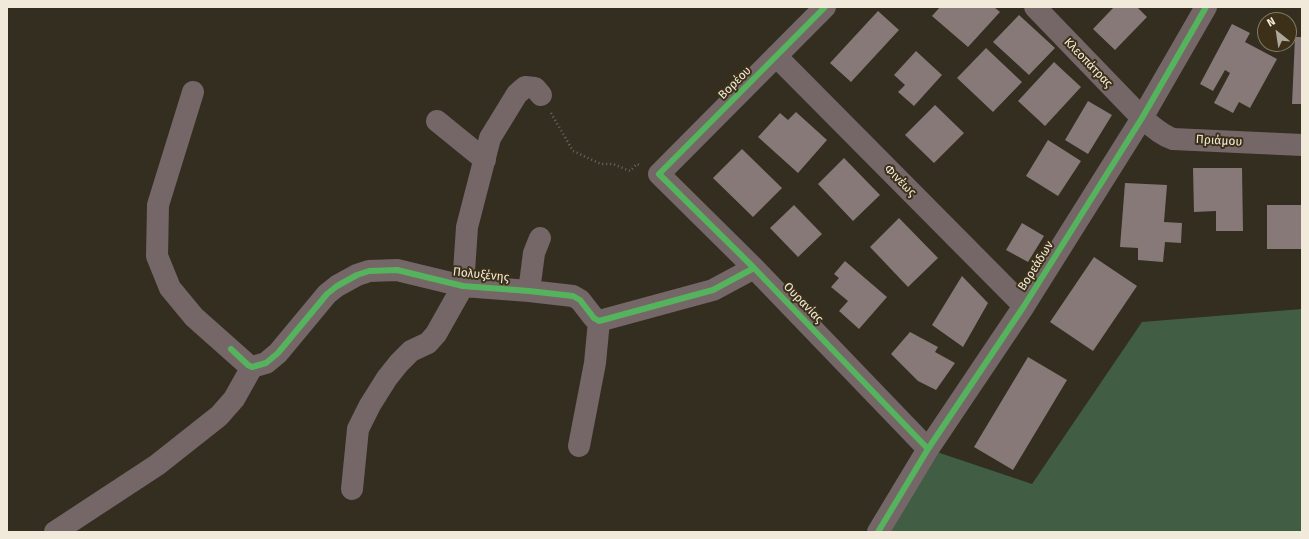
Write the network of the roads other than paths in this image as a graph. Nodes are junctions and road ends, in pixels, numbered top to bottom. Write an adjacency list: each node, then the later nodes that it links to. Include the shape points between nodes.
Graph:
1 (825, 7): 4 (street, Βορέου)
2 (1035, 7): 7 (street, Κλεοπάτρας)
3 (1206, 7): 7 (street, Βορεάδων)
4 (776, 56): 11 (street, Βορέου); 16 (street, Φινέως)
5 (193, 92): 18 (street, via 158,205 157,256 170,288 194,317)
6 (541, 95): 10 (street, via 535,88 525,87 517,94 490,138)
7 (1142, 118): 9 (street, Πριάμου, via 1159,133 1173,139); 16 (street, Βορεάδων)
8 (437, 121): 10 (street)
9 (1302, 145)
10 (485, 160): 14 (street, via 467,227)
11 (659, 174): 13 (street, Ουρανίας)
12 (540, 238): 15 (street, via 534,253)
13 (754, 268): 17 (street, via 713,290); 20 (street, Ουρανίας)
14 (463, 286): 15 (street, Πολυξένης); 18 (street, Πολυξένης, via 397,270 369,271 357,275 327,294 272,359); 21 (street, via 436,334 428,343 399,363 365,413 358,429)
15 (529, 291): 17 (street, Πολυξένης, via 577,297)
16 (1024, 306): 20 (street, Βορεάδων)
17 (599, 322): 19 (street, via 595,364)
18 (252, 367): 22 (street, via 234,399 219,416 157,465)
19 (579, 446)
20 (928, 449): 23 (street, Βορεάδων)
21 (352, 489)
22 (56, 532)
23 (878, 532)

